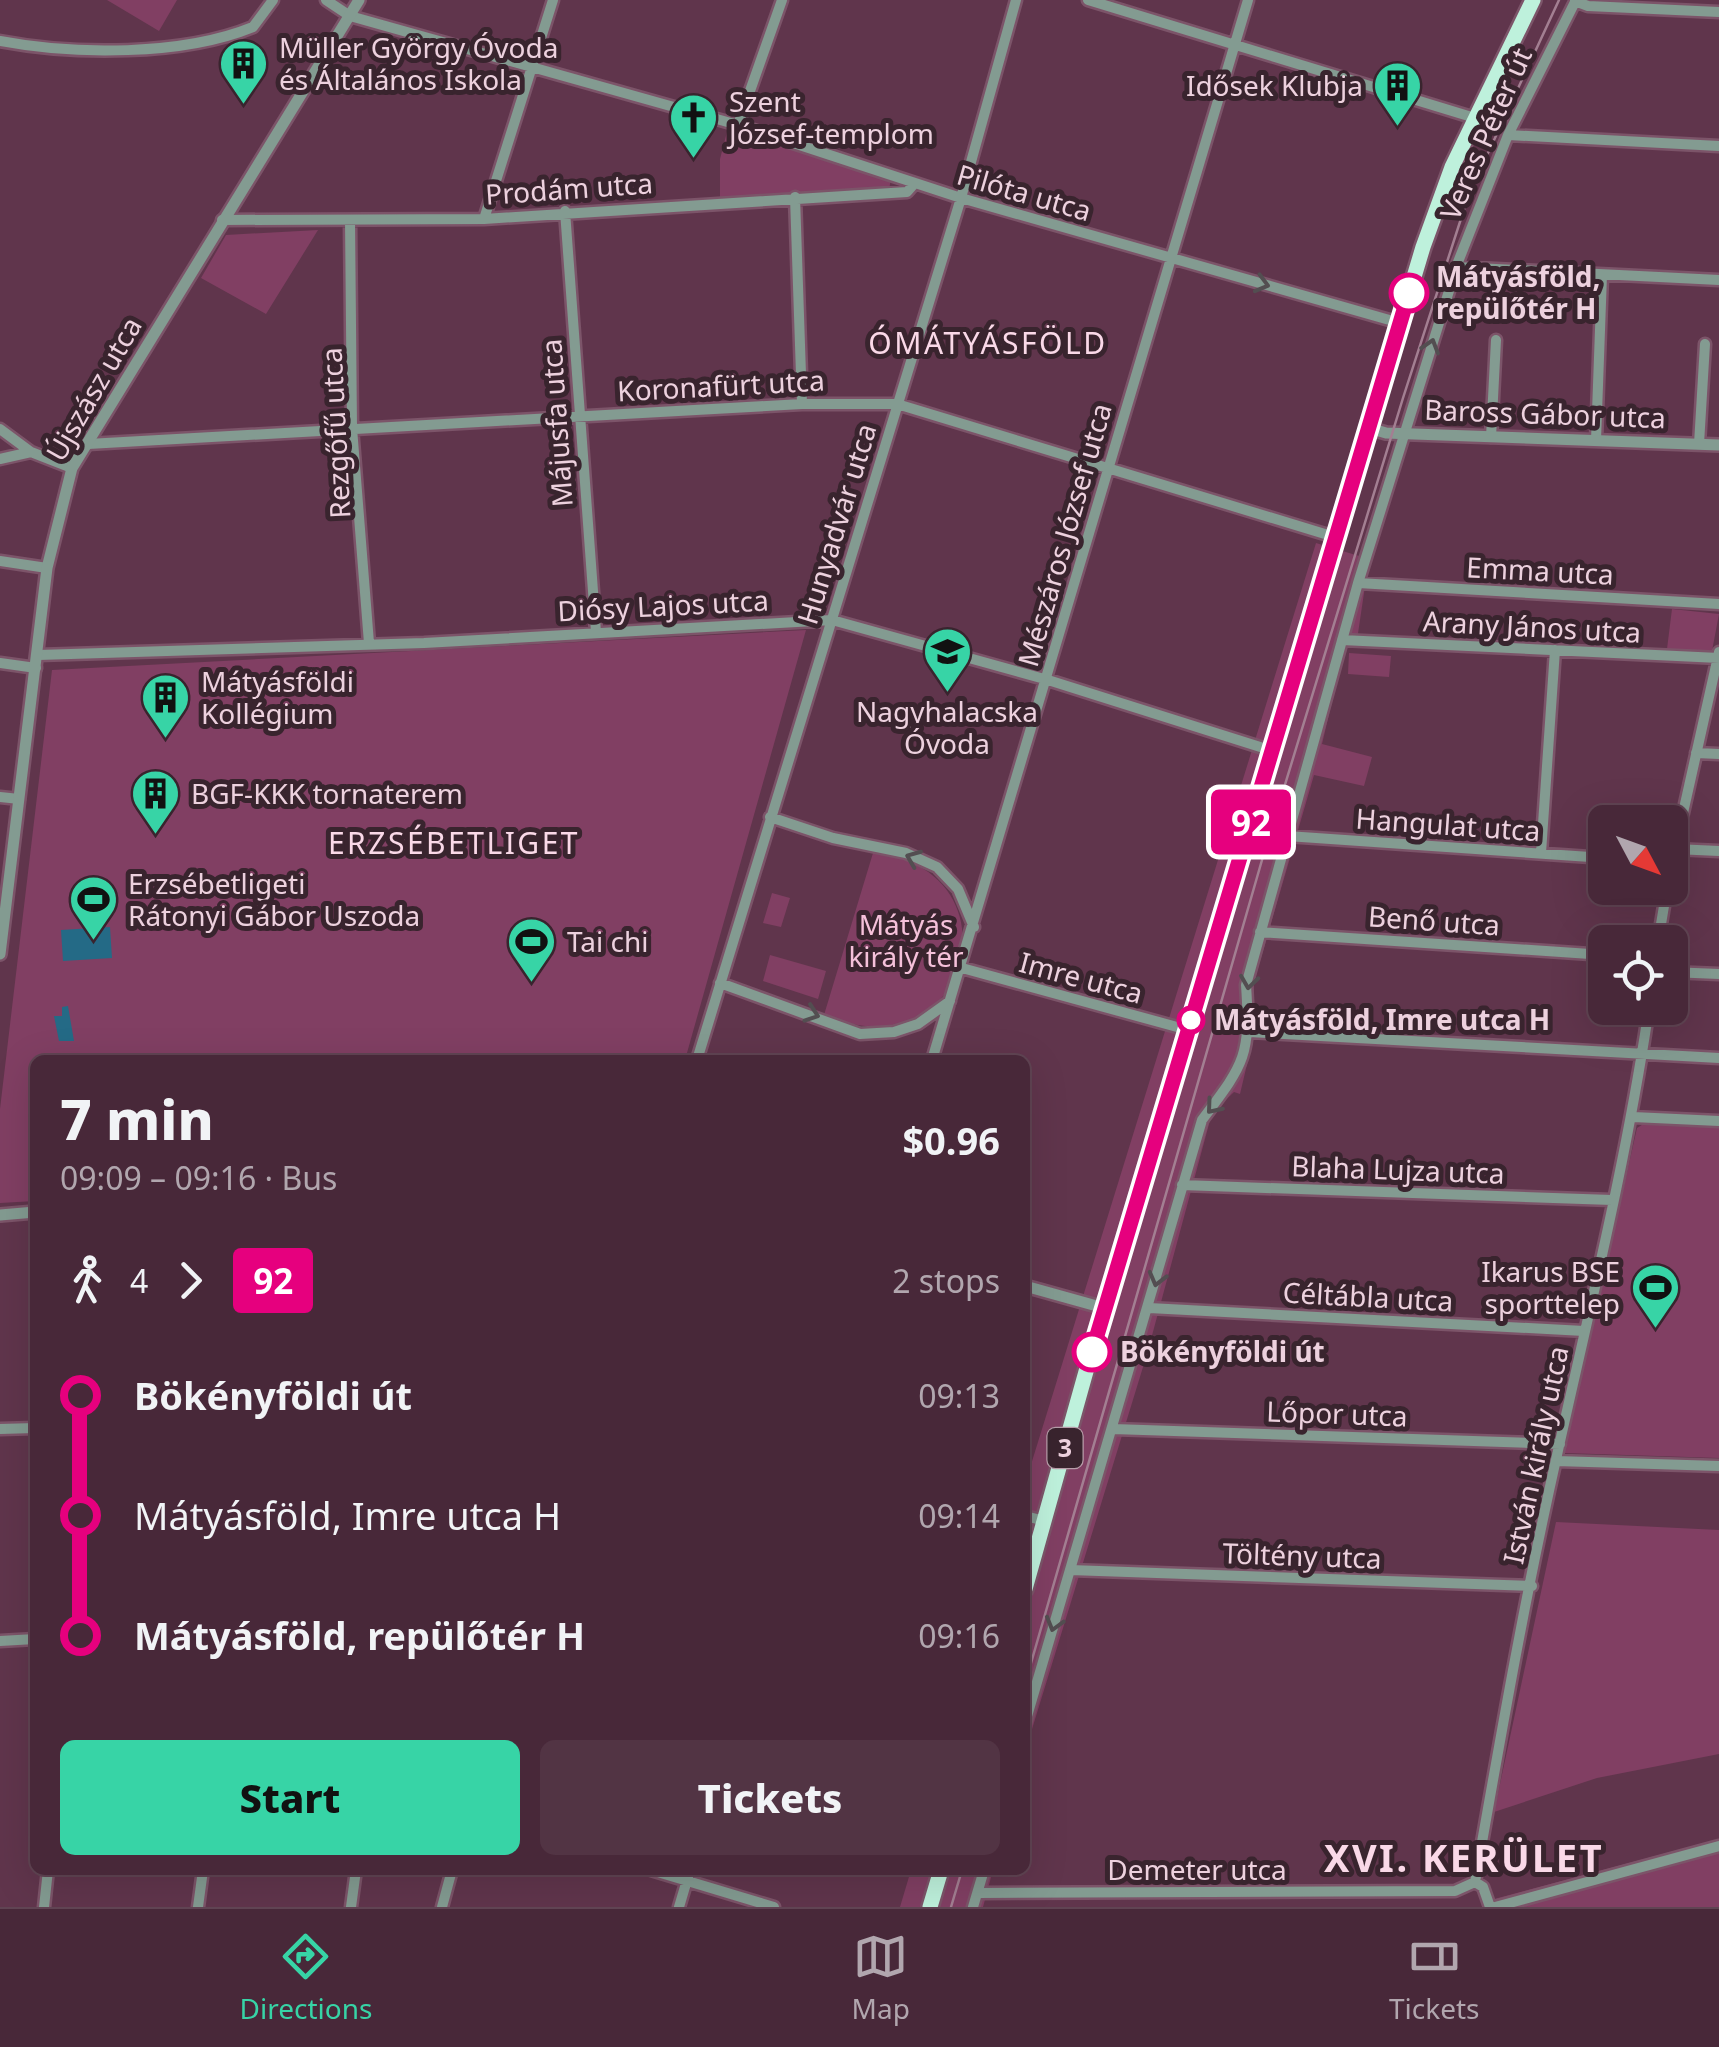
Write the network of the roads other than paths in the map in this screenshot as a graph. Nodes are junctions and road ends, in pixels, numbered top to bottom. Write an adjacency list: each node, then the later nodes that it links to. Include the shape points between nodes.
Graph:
1 (273, 0): 13 (street, via 253,28 182,42 96,53)
2 (326, 0): 12 (street)
3 (359, 0): 12 (street, Újszász utca)
4 (553, 0): 15 (street)
5 (782, 0): 17 (street)
6 (1016, 0): 22 (street, Hunyadvár utca)
7 (1088, 0): 14 (street)
8 (1248, 0): 14 (street, Mészáros József utca)
9 (1532, 0): 16 (main road, Veres Péter út / 3)
10 (1576, 0): 11 (street); 18 (street, Veres Péter út)
11 (1719, 12)
12 (350, 16): 15 (street, Pilóta utca); 25 (street, Újszász utca)
13 (0, 41)
14 (1233, 46): 16 (street); 27 (street, Mészáros József utca)
15 (532, 66): 17 (street, Pilóta utca); 24 (street)
16 (1475, 118): 31 (main road, Veres Péter út / 3, via 1438,203)
17 (738, 125): 20 (street, Pilóta utca)
18 (1508, 135): 19 (street); 28 (street, Veres Péter út)
19 (1719, 146)
20 (916, 183): 21 (street, Prodám utca, via 907,192); 22 (street, Pilóta utca)
21 (795, 196): 23 (street, Prodám utca); 34 (street)
22 (961, 198): 27 (street, Pilóta utca); 35 (street, Hunyadvár utca)
23 (565, 211): 24 (street, Prodám utca); 36 (street, Májusfa utca)
24 (484, 219): 26 (street, Prodám utca)
25 (222, 220): 26 (street, Prodám utca); 43 (street, Újszász utca)
26 (350, 220): 37 (street, Rezgőfű utca)
27 (1168, 258): 31 (street, Pilóta utca, one-way to 31); 49 (street, Mészáros József utca)
28 (1456, 267): 29 (street); 40 (street, Veres Péter út, one-way to 28)
29 (1602, 274): 30 (street); 42 (street)
30 (1719, 280)
31 (1400, 323): 38 (main road, Veres Péter út / 3)
32 (1496, 340): 41 (street)
33 (1704, 344): 44 (street)
34 (802, 404): 35 (street, Koronafürt utca); 36 (street, Koronafürt utca)
35 (896, 404): 49 (street, Koronafürt utca); 55 (street, Hunyadvár utca)
36 (578, 416): 37 (street, Koronafürt utca); 56 (street, Májusfa utca)
37 (352, 428): 43 (street, Koronafürt utca); 58 (street, Rezgőfű utca)
38 (1370, 428): 40 (street, Baross Gábor utca); 50 (main road, Veres Péter út / 3)
39 (0, 429): 46 (street)
40 (1403, 434): 41 (street, Baross Gábor utca); 53 (street, Veres Péter út)
41 (1491, 437): 42 (street, Baross Gábor utca)
42 (1596, 440): 44 (street, Baross Gábor utca)
43 (88, 444): 48 (street, Újszász utca)
44 (1699, 444): 45 (street, Baross Gábor utca)
45 (1719, 445)
46 (30, 452): 47 (street); 48 (street)
47 (0, 459)
48 (72, 468): 52 (street, Újszász utca)
49 (1106, 469): 50 (street, Koronafürt utca); 63 (street, Mészáros József utca)
50 (1338, 538): 64 (main road, Veres Péter út / 3)
51 (0, 562): 52 (street)
52 (47, 568): 61 (street, Újszász utca)
53 (1358, 582): 54 (street, Emma utca); 57 (street, Veres Péter út)
54 (1719, 604)
55 (832, 620): 56 (street, Diósy Lajos utca); 63 (street, Diósy Lajos utca); 70 (street, Hunyadvár utca)
56 (596, 632): 58 (street, Diósy Lajos utca)
57 (1342, 640): 59 (street, Arany János utca); 71 (street, Veres Péter út)
58 (370, 644): 61 (street, Diósy Lajos utca)
59 (1556, 650): 60 (street, Arany János utca); 74 (street)
60 (1719, 656): 65 (street)
61 (37, 662): 62 (street, Diósy Lajos utca); 68 (street, Újszász utca)
62 (0, 663)
63 (1048, 680): 64 (street, Diósy Lajos utca); 76 (street, Mészáros József utca)
64 (1273, 751): 87 (main road, Veres Péter út / 3)
65 (1696, 753): 66 (street); 69 (street)
66 (1719, 754)
67 (0, 796): 68 (street)
68 (19, 799): 77 (street, Újszász utca)
69 (1685, 805)
70 (770, 817): 76 (street, one-way to 70, via 958,889 937,867); 84 (street, Hunyadvár utca)
71 (1288, 836): 74 (street, Hangulat utca); 78 (street, Veres Péter út)
72 (1688, 850): 73 (street)
73 (1719, 851)
74 (1541, 854): 75 (street, Hangulat utca)
75 (1588, 857)
76 (974, 928): 81 (street, Mészáros József utca)
77 (1, 932): 79 (street, Újszász utca)
78 (1260, 932): 80 (street, Benő utca); 88 (street, Veres Péter út, one-way to 88, via 1246,985)
79 (0, 954)
80 (1588, 954)
81 (962, 968): 85 (street); 87 (street, Imre utca)
82 (1688, 973): 83 (street)
83 (1719, 974)
84 (720, 983): 85 (street, one-way to 85, via 860,1034 918,1024); 90 (street, Hunyadvár utca)
85 (950, 1001): 91 (street)
86 (1646, 1025): 89 (street, István király utca)
87 (1188, 1030): 100 (main road, Veres Péter út / 3)
88 (1250, 1032): 89 (street); 95 (street, Veres Péter út, one-way to 95, via 1230,1088 1202,1120)
89 (1642, 1054): 92 (street); 93 (street, István király utca)
90 (699, 1055)
91 (934, 1055)
92 (1719, 1058)
93 (1632, 1116): 94 (street); 96 (street, István király utca)
94 (1719, 1121)
95 (1182, 1184): 96 (street, Blaha Lujza utca); 101 (street, Veres Péter út, one-way to 101)
96 (1612, 1200): 102 (street, István király utca)
97 (30, 1212): 98 (street)
98 (0, 1214)
99 (1030, 1287): 100 (street)
100 (1104, 1308): 110 (main road, Veres Péter út / 3)
101 (1149, 1308): 102 (street, Céltábla utca); 104 (street, Veres Péter út)
102 (1584, 1331): 106 (street, István király utca)
103 (30, 1428): 105 (street)
104 (1113, 1429): 106 (street, Lőpor utca); 111 (street, Veres Péter út)
105 (0, 1430)
106 (1560, 1444): 107 (street, István király utca)
107 (1556, 1460): 108 (street); 113 (street, István király utca)
108 (1719, 1466)
109 (1030, 1517): 110 (street)
110 (1045, 1521): 112 (main road, Veres Péter út / 3)
111 (1070, 1570): 113 (street, Töltény utca); 116 (street, Veres Péter út, one-way to 116)
112 (1030, 1571)
113 (1532, 1586): 125 (street, István király utca)
114 (30, 1639): 115 (street)
115 (0, 1641)
116 (1030, 1707)
117 (1719, 1846): 135 (street)
118 (47, 1875): 127 (street)
119 (202, 1875): 128 (street)
120 (355, 1875): 129 (street)
121 (451, 1875): 130 (street)
122 (688, 1875): 131 (street); 132 (street)
123 (940, 1875): 133 (main road)
124 (983, 1875): 126 (street)
125 (1475, 1882): 126 (street, Demeter utca, via 1455,1891); 135 (street)
126 (978, 1893): 134 (street)
127 (44, 1907)
128 (198, 1907)
129 (351, 1907)
130 (442, 1907)
131 (679, 1907)
132 (774, 1907)
133 (930, 1907)
134 (974, 1907)
135 (1493, 1907)

